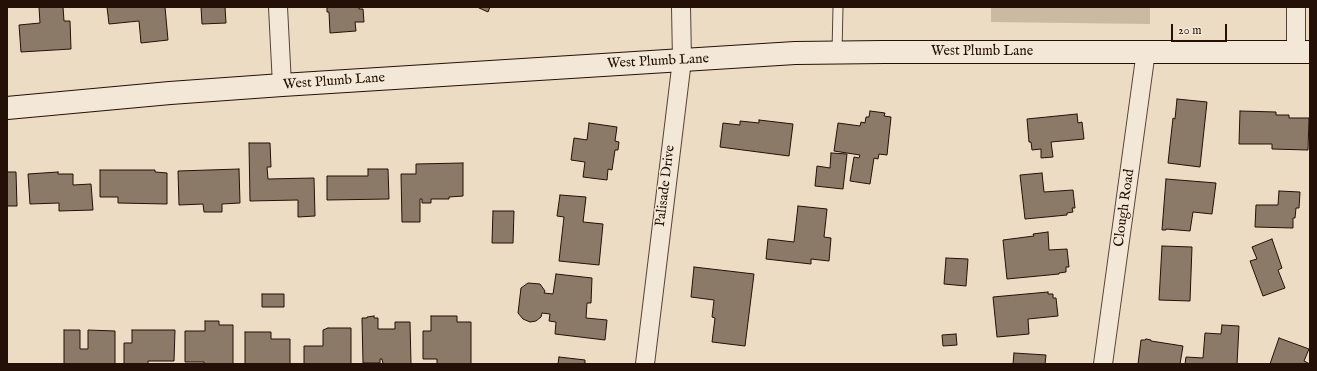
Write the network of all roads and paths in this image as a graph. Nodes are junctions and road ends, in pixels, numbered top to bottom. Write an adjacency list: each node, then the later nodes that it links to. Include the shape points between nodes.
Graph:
1 (278, 7): 9 (street)
2 (681, 7): 8 (street, Palisade Drive)
3 (838, 7): 5 (lane)
4 (1296, 7): 7 (street)
5 (837, 52): 6 (main road, West Plumb Lane); 8 (main road, West Plumb Lane)
6 (1146, 52): 7 (main road, West Plumb Lane); 12 (street, Clough Road)
7 (1303, 52)
8 (682, 60): 9 (main road, West Plumb Lane); 11 (street, Palisade Drive)
9 (282, 85): 10 (main road, West Plumb Lane)
10 (7, 108)
11 (645, 364)
12 (1103, 364)

